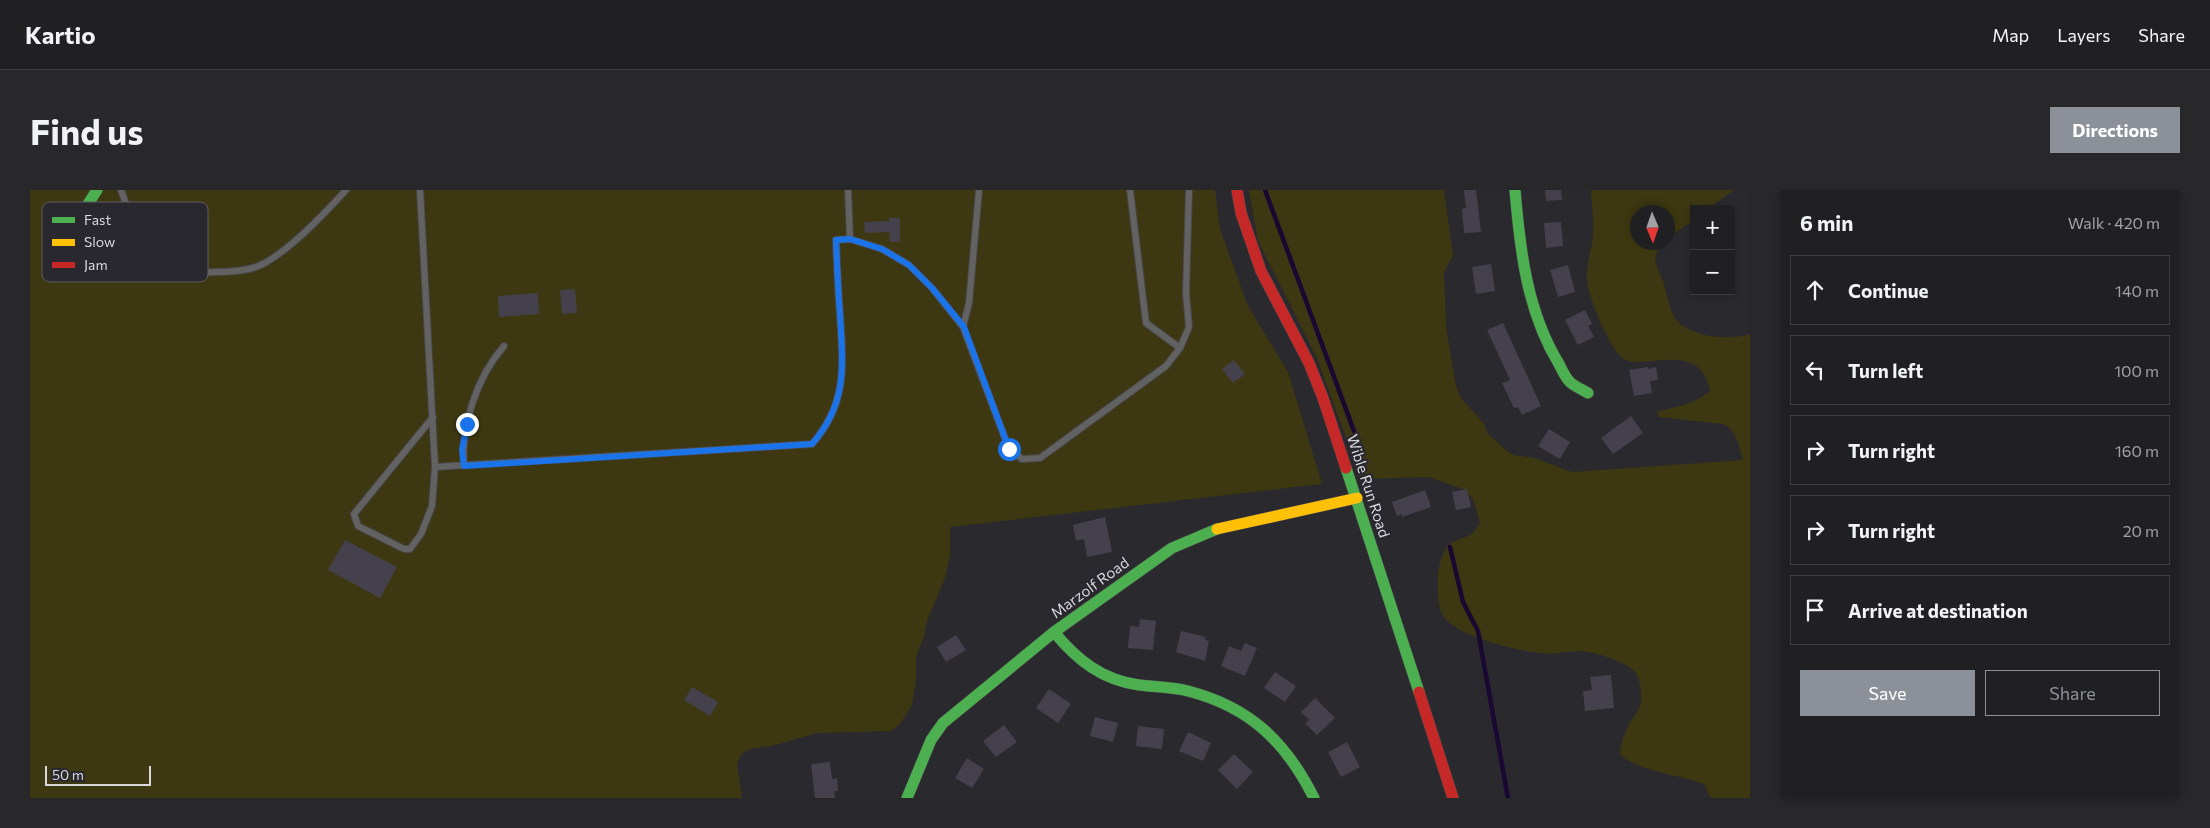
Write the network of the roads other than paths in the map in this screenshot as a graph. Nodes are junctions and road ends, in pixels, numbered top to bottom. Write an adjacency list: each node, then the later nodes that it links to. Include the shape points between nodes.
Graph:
1 (96, 190): 11 (street)
2 (120, 190): 12 (lane)
3 (346, 190): 14 (lane, via 318,221 254,268)
4 (420, 190): 19 (lane)
5 (848, 190): 13 (lane)
6 (979, 190): 15 (lane)
7 (1130, 190): 17 (lane, via 1146,323)
8 (1189, 190): 17 (lane, via 1186,293 1189,327)
9 (1237, 190): 22 (street, Wible Run Road, via 1260,271 1309,363)
10 (1514, 190): 18 (street, via 1525,279 1539,324 1566,376)
11 (89, 202)
12 (125, 202)
13 (850, 239): 15 (lane, via 882,249 909,265); 20 (lane, via 836,240 843,364 840,387 825,429 812,444)
14 (208, 273)
15 (964, 327): 17 (lane, via 1009,449 1022,460 1040,458 1166,366)
16 (504, 346): 20 (lane, via 491,361 473,403 462,450)
17 (1180, 348)
18 (1588, 393)
19 (432, 417): 21 (lane); 21 (lane, via 354,514 358,526 410,549 421,534 432,506)
20 (464, 466): 21 (lane)
21 (435, 467)
22 (1356, 498): 23 (street, Marzolf Road, via 1213,530 1189,539); 26 (street, Wible Run Road)
23 (1054, 632): 24 (street, Marzolf Road, via 944,722 931,740); 25 (street, via 1080,662 1103,676 1120,682 1196,693 1254,720 1274,735 1291,757)
24 (907, 798)
25 (1314, 798)
26 (1453, 798)

